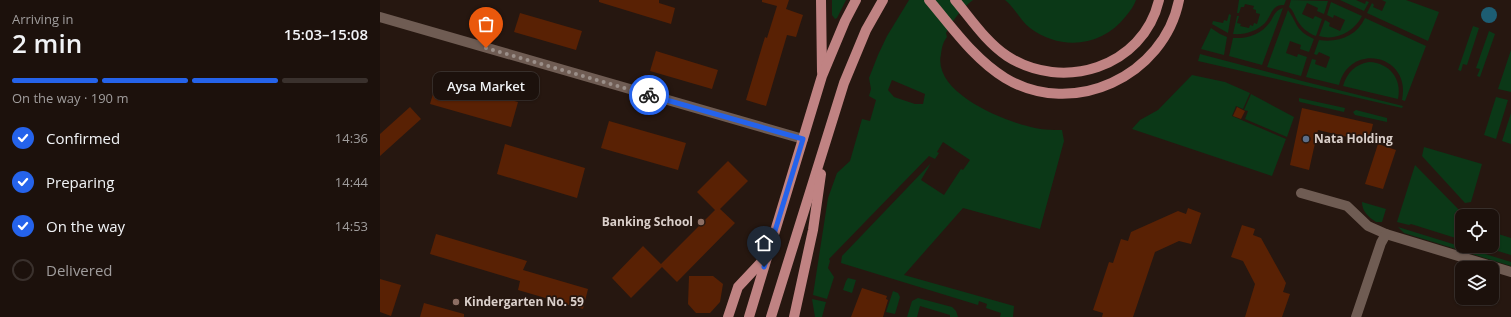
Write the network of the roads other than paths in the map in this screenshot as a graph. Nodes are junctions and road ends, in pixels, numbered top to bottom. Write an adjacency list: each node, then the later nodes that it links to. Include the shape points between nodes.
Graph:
1 (821, 0): 9 (main road)
2 (856, 0): 9 (main road)
3 (883, 0): 11 (main road, via 866,30 844,83)
4 (929, 0): 7 (main road, via 973,52 1006,78 1030,88 1061,93 1097,89 1128,75 1151,55 1168,32)
5 (955, 0): 6 (main road, via 987,38 1006,55 1035,69 1070,73 1094,69 1116,59 1141,36 1151,21)
6 (1159, 0)
7 (1179, 0)
8 (380, 17): 10 (street)
9 (822, 76): 10 (main road)
10 (803, 139): 14 (main road)
11 (824, 147): 19 (main road); 20 (main road, via 813,230)
12 (1302, 193): 13 (street, via 1347,206 1368,226)
13 (1386, 234): 15 (street); 16 (street, via 1381,243)
14 (768, 255): 17 (main road, via 738,287); 18 (main road)
15 (1511, 272)
16 (1360, 316)
17 (728, 317)
18 (749, 317)
19 (771, 317)
20 (794, 317)

